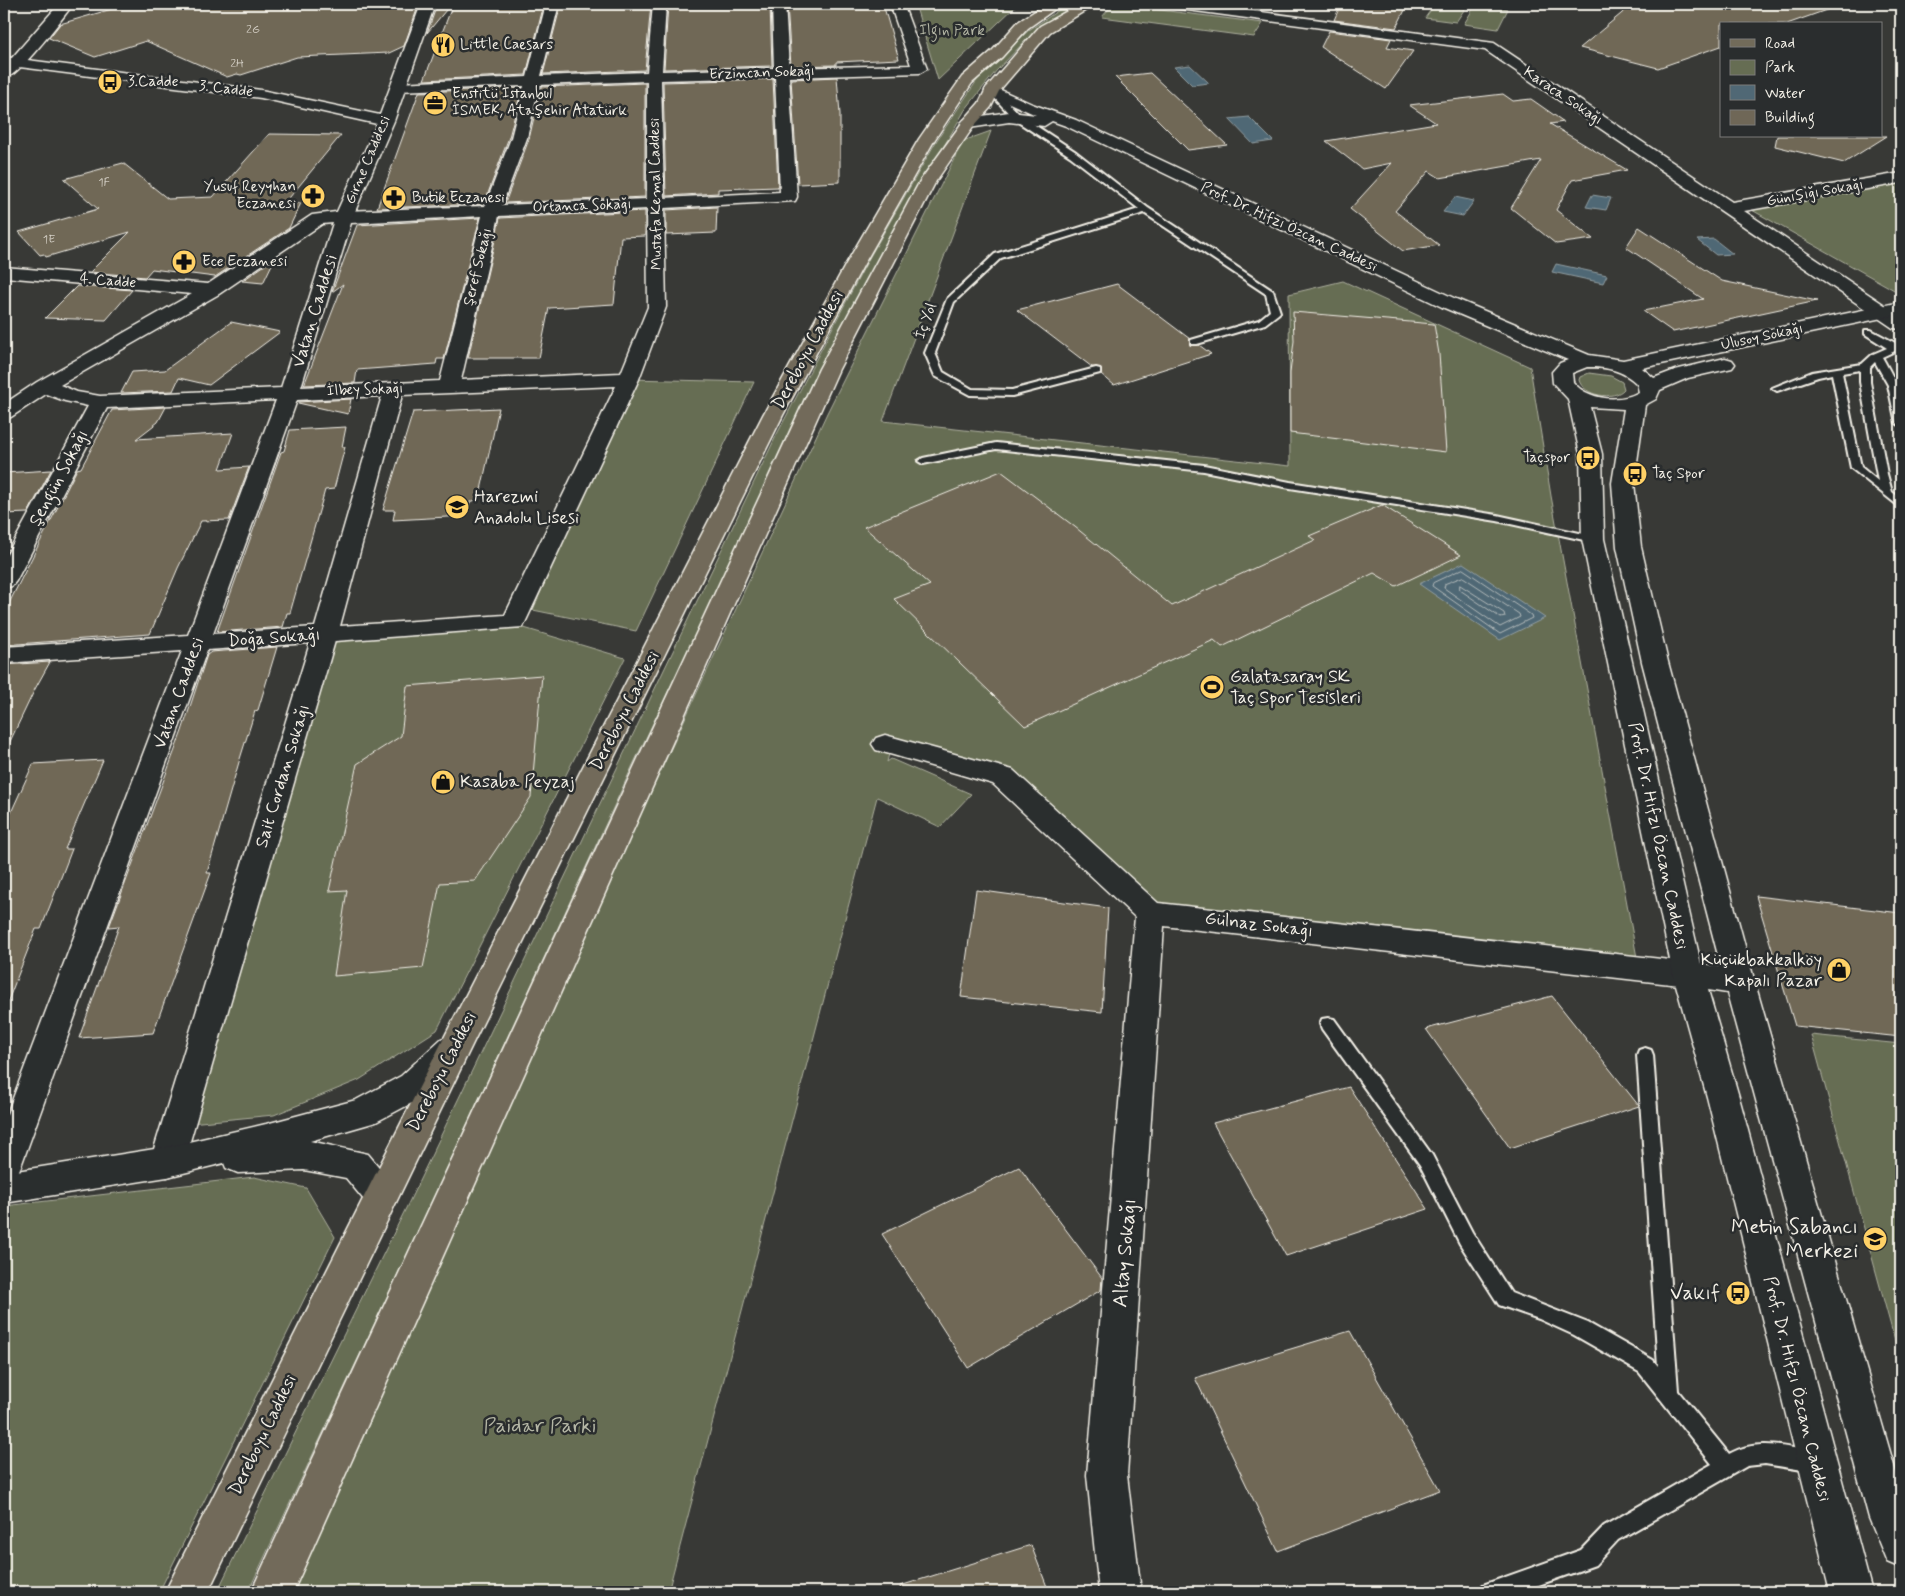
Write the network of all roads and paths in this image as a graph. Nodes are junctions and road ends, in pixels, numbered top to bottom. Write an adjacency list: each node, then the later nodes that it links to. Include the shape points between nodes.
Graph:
1 (66, 4): 10 (street)
2 (428, 4): 15 (street, Girne Caddesi)
3 (552, 4): 14 (street, Şeref Sokağı)
4 (659, 4): 13 (street, Mustafa Kemal Caddesi)
5 (778, 4): 11 (street)
6 (897, 4): 11 (street, Erzincan Sokağı, via 920,69)
7 (1055, 4): 62 (main road, Dereboyu Caddesi, via 1023,25 967,80 927,139 855,264 773,415)
8 (1089, 4): 16 (main road, Dereboyu Caddesi, via 1046,29)
9 (1173, 4): 20 (street, Karaca Sokağı, via 1489,46)
10 (10, 62): 12 (street); 17 (street, 3. Cadde, via 261,94)
11 (783, 72): 13 (street, Erzincan Sokağı); 19 (street, Ortanca Sokağı, via 789,197)
12 (4, 74)
13 (654, 76): 14 (street, Erzincan Sokağı); 19 (street, Mustafa Kemal Caddesi)
14 (534, 81): 15 (street, Erzincan Sokağı); 21 (street, Şeref Sokağı, via 519,138)
15 (398, 88): 17 (street, Girne Caddesi)
16 (1007, 105): 22 (lane); 32 (street, Prof. Dr. Hıfzı Özcan Caddesi, via 1027,107 1071,124 1450,303); 37 (street, Prof. Dr. Hıfzı Özcan Caddesi, via 1055,122); 73 (main road, Dereboyu Caddesi, via 986,104 928,181 829,369)
17 (386, 121): 23 (street, Girne Caddesi)
18 (1901, 178): 20 (street, Günışığı Sokağı)
19 (657, 202): 21 (street, Ortanca Sokağı); 38 (street, Mustafa Kemal Caddesi, via 657,307)
20 (1729, 208): 26 (street, Karaca Sokağı)
21 (492, 210): 23 (street, Ortanca Sokağı); 40 (street, Şeref Sokağı)
22 (1145, 210): 29 (lane, via 1270,293 1275,312 1262,322); 36 (lane, İç Yol, via 998,256 950,301 930,353 940,374 970,392 1012,393)
23 (344, 216): 25 (street, Girne Caddesi, via 318,219); 43 (street, Vatan Caddesi)
24 (4, 272): 25 (street, 4. Cadde)
25 (212, 290): 39 (street, Girne Caddesi)
26 (1882, 312): 27 (street, Ulusoy Sokağı); 33 (street, Ulusoy Sokağı)
27 (1901, 319): 28 (street, Ulusoy Sokağı)
28 (1868, 332): 30 (lane); 44 (street, Ulusoy Sokağı, via 1696,370)
29 (1194, 342)
30 (1898, 349): 31 (lane)
31 (1876, 356): 34 (lane); 47 (lane, via 1893,385)
32 (1586, 361): 33 (street, Prof. Dr. Hıfzı Özcan Caddesi); 37 (street)
33 (1622, 366): 44 (street, Prof. Dr. Hıfzı Özcan Caddesi, via 1638,373)
34 (1865, 366): 35 (lane); 49 (lane, via 1865,382)
35 (1836, 370): 41 (lane); 49 (lane, via 1856,468)
36 (1096, 371)
37 (1554, 372): 44 (street, Prof. Dr. Hıfzı Özcan Caddesi, via 1604,404); 51 (street, Prof. Dr. Hıfzı Özcan Caddesi, via 1591,454)
38 (629, 379): 40 (street, İlbey Sokağı); 53 (street, Mustafa Kemal Caddesi)
39 (44, 386): 45 (street, İlbey Sokağı, via 72,397); 46 (street, Girne Caddesi)
40 (449, 387): 42 (street, İlbey Sokağı)
41 (1777, 388)
42 (394, 389): 43 (street, İlbey Sokağı); 54 (street, Sait Cordan Sokağı)
43 (289, 394): 45 (street, İlbey Sokağı); 55 (street, Vatan Caddesi)
44 (1643, 395): 60 (street, Prof. Dr. Hıfzı Özcan Caddesi, via 1623,483 1629,547 1655,662)
45 (100, 402): 52 (street, Şengün Sokağı)
46 (4, 413)
47 (1901, 423)
48 (924, 461): 51 (lane, via 996,446 1195,467 1497,518)
49 (1887, 494): 50 (lane)
50 (1901, 505)
51 (1593, 539): 59 (street, Prof. Dr. Hıfzı Özcan Caddesi)
52 (4, 581)
53 (514, 622): 54 (street, Doğa Sokağı)
54 (325, 634): 55 (street, Doğa Sokağı); 64 (street, Sait Cordan Sokağı)
55 (197, 642): 56 (street, Doğa Sokağı); 65 (street, Vatan Caddesi)
56 (4, 655)
57 (885, 744): 58 (street, via 1003,777)
58 (1150, 913): 59 (street, Gülnaz Sokağı); 74 (street, Altay Sokağı, via 1107,1475)
59 (1688, 974): 60 (street, Gülnaz Sokağı); 69 (street, Prof. Dr. Hıfzı Özcan Caddesi)
60 (1740, 983): 71 (street, Prof. Dr. Hıfzı Özcan Caddesi, via 1889,1518)
61 (1328, 1024): 68 (lane, via 1426,1160 1466,1238 1505,1299 1543,1312 1614,1346 1646,1366)
62 (457, 1043): 64 (street, via 414,1086 364,1112); 67 (main road, Dereboyu Caddesi)
63 (1644, 1054): 68 (lane)
64 (167, 1162): 66 (street); 67 (street, via 304,1155 356,1165)
65 (4, 1166)
66 (4, 1188)
67 (381, 1195): 72 (main road, Dereboyu Caddesi)
68 (1669, 1394): 70 (lane)
69 (1816, 1462): 70 (lane, via 1766,1454 1745,1456); 76 (street, Prof. Dr. Hıfzı Özcan Caddesi)
70 (1727, 1467): 75 (lane, via 1611,1533 1588,1558)
71 (1901, 1548)
72 (186, 1592)
73 (272, 1592)
74 (1120, 1592)
75 (1490, 1592)
76 (1851, 1592)

